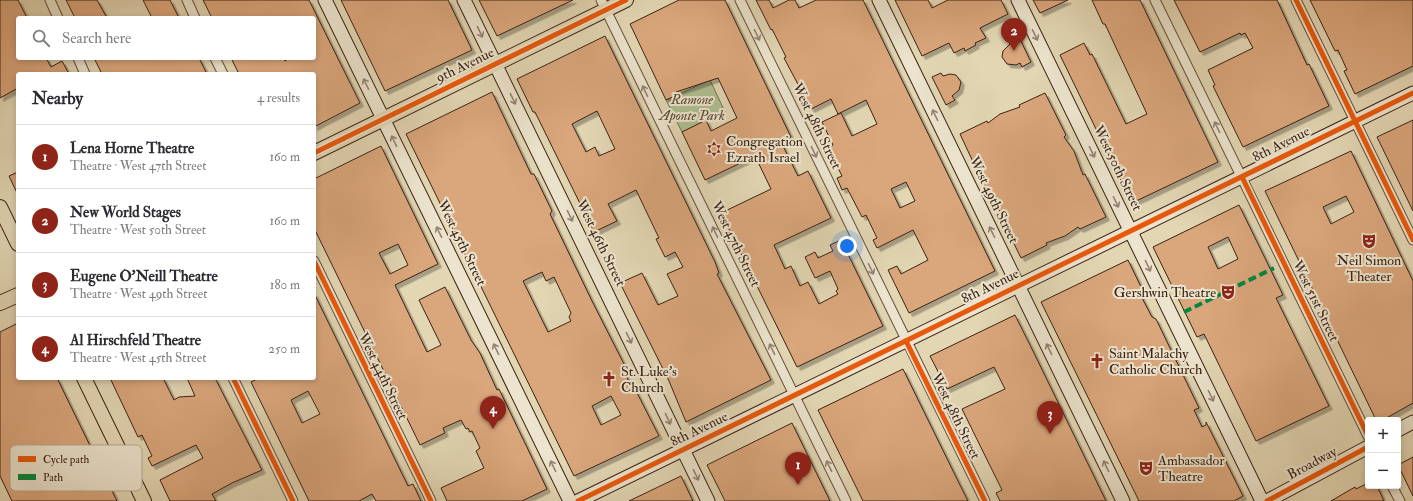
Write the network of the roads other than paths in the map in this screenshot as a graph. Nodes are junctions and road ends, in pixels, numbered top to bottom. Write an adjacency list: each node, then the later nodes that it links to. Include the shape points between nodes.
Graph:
1 (50, 0): 12 (street)
2 (187, 0): 13 (street)
3 (325, 0): 20 (main road, West 45th Street, one-way to 3)
4 (464, 0): 16 (main road, West 46th Street, one-way to 16)
5 (626, 0): 11 (main road, 9th Avenue)
6 (740, 0): 32 (street, West 48th Street, one-way to 32)
7 (879, 0): 29 (main road, West 49th Street, one-way to 7)
8 (1018, 0): 25 (main road, West 50th Street, one-way to 25)
9 (1155, 0): 23 (street, West 51st Street, one-way to 9)
10 (1296, 0): 21 (street)
11 (604, 5): 16 (main road, 9th Avenue); 35 (street, West 47th Street, one-way to 11)
12 (57, 16)
13 (194, 16)
14 (79, 60): 17 (street)
15 (216, 60): 18 (street)
16 (496, 64): 20 (main road, 9th Avenue); 41 (main road, West 46th Street, one-way to 41)
17 (84, 72)
18 (222, 72)
19 (1413, 93): 21 (main road, 8th Avenue)
20 (383, 119): 22 (main road, 9th Avenue); 47 (main road, West 45th Street, one-way to 20)
21 (1355, 120): 23 (main road, 8th Avenue); 27 (street)
22 (316, 152)
23 (1242, 177): 25 (main road, 8th Avenue); 38 (street, West 51st Street)
24 (0, 207): 26 (main road)
25 (1131, 231): 29 (main road, 8th Avenue); 53 (main road, West 50th Street, one-way to 53)
26 (16, 240)
27 (1413, 240)
28 (316, 265): 46 (street, West 44th Street)
29 (1018, 285): 32 (main road, 8th Avenue); 52 (main road, West 49th Street, one-way to 29)
30 (16, 296): 31 (main road)
31 (0, 303)
32 (906, 341): 35 (main road, 8th Avenue); 51 (street, West 48th Street)
33 (85, 380): 39 (main road)
34 (234, 380): 45 (street)
35 (794, 395): 41 (main road, 8th Avenue); 50 (street, West 47th Street, one-way to 35)
36 (1413, 422): 37 (main road)
37 (1401, 428)
38 (1365, 430)
39 (117, 445)
40 (1365, 449): 54 (main road, Broadway)
41 (683, 450): 48 (main road, 8th Avenue); 49 (main road, West 46th Street, one-way to 49)
42 (1394, 489): 55 (street)
43 (139, 491): 44 (main road)
44 (144, 501)
45 (293, 501)
46 (431, 501)
47 (570, 501)
48 (578, 501)
49 (708, 501)
50 (846, 501)
51 (984, 501)
52 (1123, 501)
53 (1262, 501)
54 (1267, 501)
55 (1400, 501)

